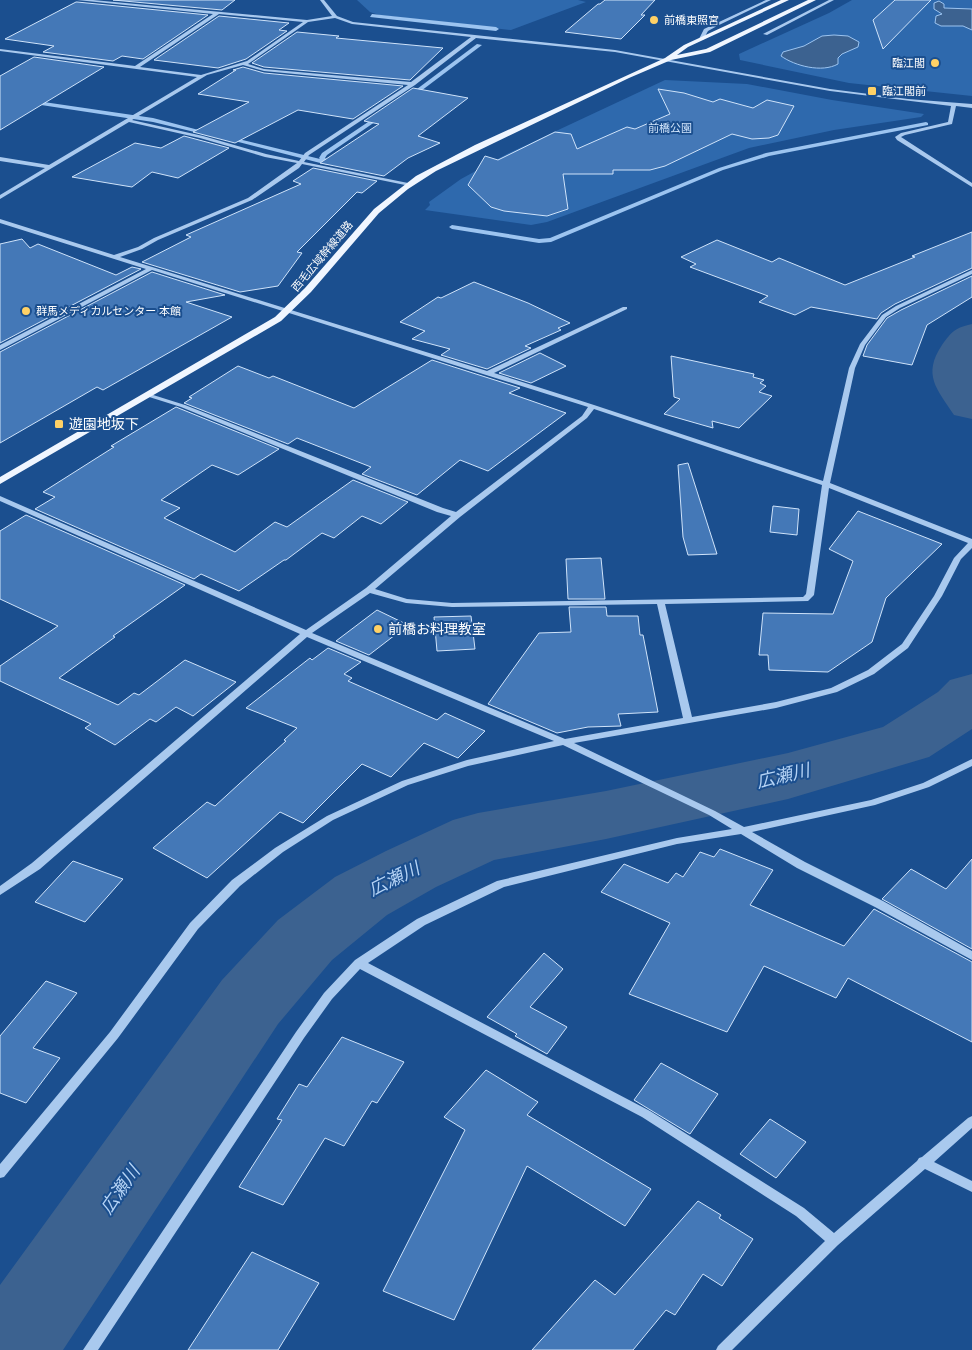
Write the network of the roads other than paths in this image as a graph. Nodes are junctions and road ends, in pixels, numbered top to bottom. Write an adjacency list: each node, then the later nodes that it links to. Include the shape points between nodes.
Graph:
1 (79, 0): 7 (street)
2 (322, 0): 8 (street)
3 (769, 0): 12 (street, via 706,30)
4 (786, 0): 12 (main road, 西毛広域幹線道路)
5 (813, 0): 14 (main road, 西毛広域幹線道路, via 708,51)
6 (832, 0): 10 (street)
7 (219, 12): 9 (street); 16 (street)
8 (335, 17): 9 (street); 11 (street, via 359,24)
9 (307, 21): 15 (street)
10 (765, 34)
11 (475, 36): 14 (street); 18 (street)
12 (701, 39): 14 (main road, 西毛広域幹線道路)
13 (0, 50): 16 (street)
14 (667, 59): 19 (street, via 830,90); 26 (main road, 西毛広域幹線道路, via 460,154)
15 (244, 64): 17 (street); 18 (street, via 264,70)
16 (135, 68): 17 (street)
17 (201, 76): 21 (street)
18 (413, 84): 23 (street, via 307,154)
19 (954, 105): 20 (street); 25 (street, via 950,122 898,137)
20 (972, 106)
21 (127, 120): 23 (street); 24 (street)
22 (0, 159): 24 (street)
23 (300, 162): 26 (street); 29 (street, via 298,167 250,199)
24 (50, 167): 27 (street)
25 (972, 184)
26 (408, 185): 33 (main road, 西毛広域幹線道路, via 372,215)
27 (0, 197)
28 (0, 221): 29 (street)
29 (116, 256): 30 (street)
30 (152, 268): 33 (street); 34 (street)
31 (972, 272): 39 (street, via 898,307 874,327 852,368)
32 (625, 308): 35 (street)
33 (288, 311): 35 (street); 36 (main road, 西毛広域幹線道路)
34 (0, 348)
35 (489, 373): 37 (street)
36 (148, 395): 38 (main road, 西毛広域幹線道路); 41 (street)
37 (592, 406): 39 (street); 41 (street, via 585,417)
38 (0, 481)
39 (826, 484): 42 (street); 44 (street, via 810,595 804,599)
40 (0, 498): 45 (street)
41 (457, 515): 43 (street)
42 (972, 542): 46 (street, via 958,558 905,646 871,672 834,690 776,705)
43 (369, 590): 44 (street, via 406,601 452,605); 45 (street)
44 (660, 601): 46 (street)
45 (307, 633): 47 (street); 50 (street, via 36,866)
46 (688, 720): 47 (street)
47 (564, 742): 49 (street, via 712,813); 55 (street, via 467,763 405,783 330,818 279,850 236,883 194,926 114,1035)
48 (972, 762): 49 (street, via 926,785 872,802)
49 (741, 831): 51 (street); 52 (street, via 677,841 501,884 421,922)
50 (0, 891)
51 (972, 956)
52 (359, 964): 57 (street, via 646,1114 800,1212); 58 (street, via 328,996 300,1035)
53 (972, 1121): 54 (street)
54 (923, 1162): 56 (street); 57 (street)
55 (0, 1173)
56 (972, 1188)
57 (834, 1241): 59 (street)
58 (90, 1350)
59 (723, 1350)

